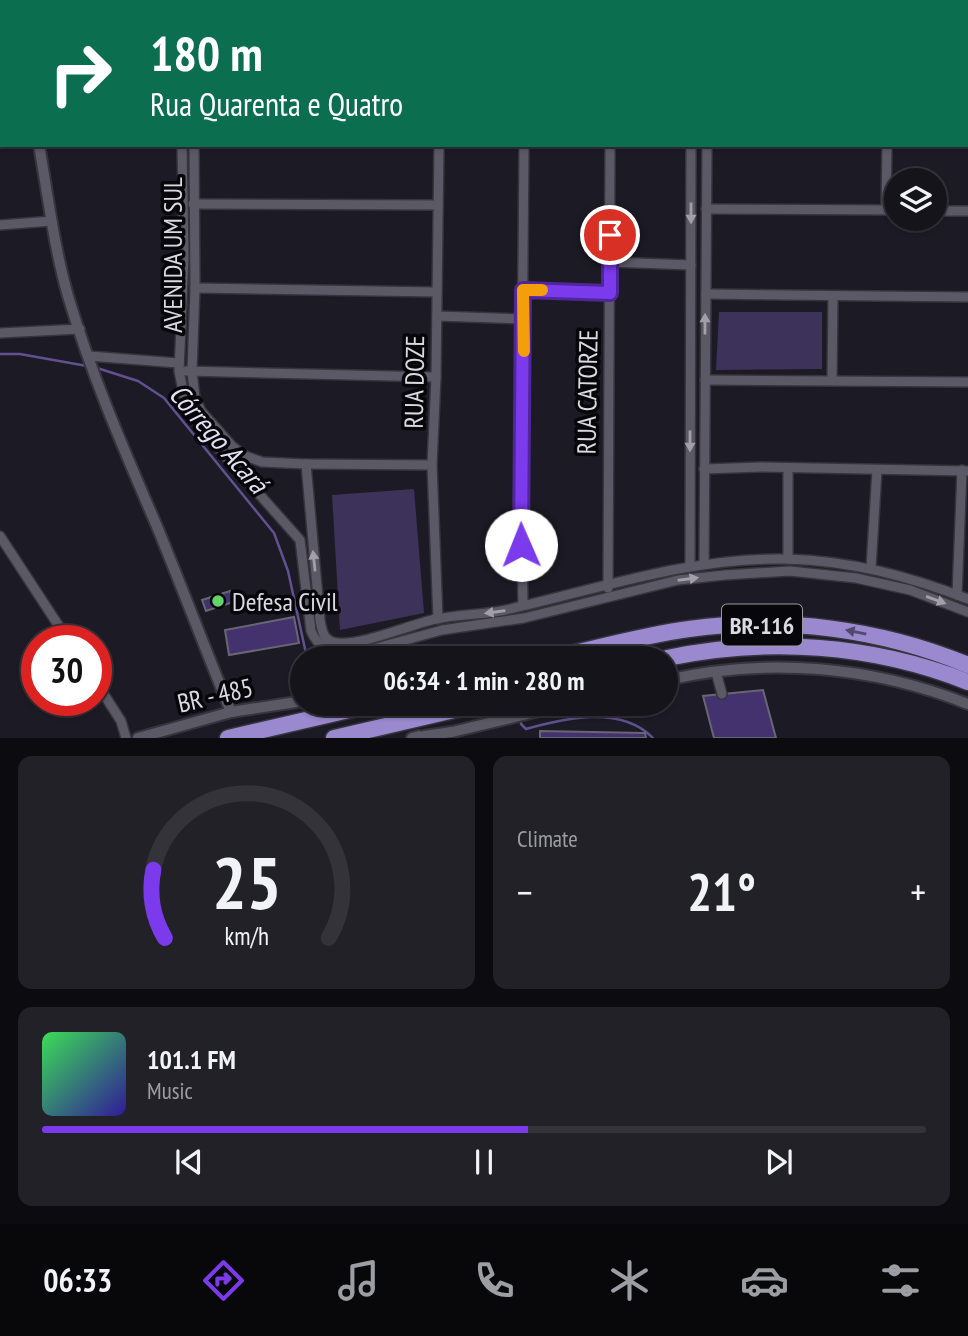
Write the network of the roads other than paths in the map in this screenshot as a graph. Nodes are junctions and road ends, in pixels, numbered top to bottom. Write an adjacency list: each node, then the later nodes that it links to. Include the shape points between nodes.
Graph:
1 (39, 147): 22 (street)
2 (183, 147): 12 (street, AVENIDA UM SUL)
3 (194, 147): 13 (street, AVENIDA UM SUL)
4 (439, 147): 16 (street, RUA DOZE)
5 (524, 147): 29 (street)
6 (610, 147): 26 (street, RUA CATORZE)
7 (691, 147): 11 (street)
8 (707, 147): 10 (street)
9 (887, 147): 14 (street)
10 (706, 159): 11 (street); 17 (street)
11 (691, 160): 24 (street, one-way to 24)
12 (183, 166): 13 (street); 21 (street, AVENIDA UM SUL)
13 (194, 166): 15 (street, AVENIDA UM SUL)
14 (888, 168)
15 (193, 204): 16 (street); 21 (street, AVENIDA UM SUL)
16 (438, 205): 30 (street, RUA DOZE)
17 (706, 209): 18 (street); 25 (street)
18 (884, 210)
19 (947, 211): 20 (street)
20 (968, 211)
21 (189, 220): 28 (street, AVENIDA UM SUL); 39 (street, AVENIDA UM SUL)
22 (52, 222): 23 (street); 37 (street)
23 (0, 225)
24 (691, 239): 25 (street); 27 (street)
25 (706, 239): 32 (street)
26 (610, 262): 27 (street); 31 (street, RUA CATORZE)
27 (691, 265): 42 (street)
28 (195, 288): 30 (street); 40 (street, AVENIDA UM SUL)
29 (523, 290): 31 (street); 36 (street)
30 (436, 292): 35 (street, RUA DOZE)
31 (610, 293): 76 (street, RUA CATORZE)
32 (706, 294): 33 (street); 41 (street, one-way to 32)
33 (833, 296): 34 (street); 48 (street)
34 (968, 297)
35 (436, 316): 36 (street); 46 (street, RUA DOZE)
36 (524, 319): 84 (street)
37 (79, 329): 38 (street); 43 (street)
38 (0, 333)
39 (179, 338): 40 (street); 44 (street, AVENIDA UM SUL)
40 (193, 339): 45 (street, AVENIDA UM SUL)
41 (705, 347): 42 (street); 47 (street)
42 (690, 349): 50 (street)
43 (91, 365): 44 (street, via 145,359); 98 (street)
44 (178, 367): 45 (street); 53 (street, AVENIDA UM SUL, via 186,407)
45 (192, 371): 46 (street); 52 (street, AVENIDA UM SUL, via 198,405)
46 (436, 377): 55 (street, RUA DOZE)
47 (705, 380): 48 (street); 51 (street)
48 (832, 380): 49 (street)
49 (968, 382)
50 (690, 417): 51 (street); 61 (street, one-way to 61)
51 (705, 418): 56 (street)
52 (212, 423): 53 (street); 54 (street, AVENIDA UM SUL, via 249,457)
53 (203, 431): 64 (street, AVENIDA UM SUL)
54 (306, 464): 55 (street, AVENIDA UM SUL); 63 (street)
55 (432, 465): 86 (street, RUA DOZE)
56 (705, 468): 57 (street); 60 (street)
57 (788, 468): 58 (street); 66 (street)
58 (877, 470): 59 (street); 71 (street)
59 (965, 470): 65 (street)
60 (704, 503): 61 (street); 69 (street)
61 (690, 505): 70 (street)
62 (0, 536): 87 (street)
63 (312, 537): 64 (street); 86 (street, one-way to 63, via 347,642 326,638 320,621)
64 (300, 540): 83 (street, via 311,631 322,646 336,653 358,653)
65 (964, 556): 80 (street)
66 (788, 559): 67 (street); 68 (street)
67 (744, 561): 69 (street); 72 (street)
68 (830, 563): 71 (street); 73 (street)
69 (704, 564): 70 (street)
70 (690, 566): 74 (street)
71 (871, 568): 75 (street)
72 (742, 574): 73 (street, via 790,570); 77 (street, one-way to 72)
73 (829, 574): 78 (street)
74 (648, 576): 76 (street); 77 (street)
75 (915, 581): 78 (street); 80 (street)
76 (608, 584): 79 (street); 81 (street, RUA CATORZE)
77 (648, 587): 81 (street)
78 (910, 590): 85 (street, one-way to 85)
79 (575, 593): 83 (street); 84 (street)
80 (957, 595): 82 (street)
81 (609, 598): 83 (street)
82 (968, 599)
83 (578, 604)
84 (523, 605): 86 (street, one-way to 86)
85 (968, 612)
86 (438, 619)
87 (58, 625)
88 (609, 646): 90 (highway, BR-116, one-way to 88, via 849,630 773,624 689,629)
89 (678, 657): 93 (highway, BR-116, via 777,646 835,648 905,662)
90 (968, 665)
91 (716, 672): 92 (street); 94 (street); 96 (street, via 766,667 847,671)
92 (678, 678)
93 (968, 682)
94 (722, 694)
95 (290, 703): 98 (street, BR - 485)
96 (968, 704)
97 (112, 707): 103 (street)
98 (231, 712): 104 (street, BR - 485)
99 (322, 716): 105 (highway)
100 (427, 716): 106 (highway)
101 (515, 716): 102 (street)
102 (448, 735): 107 (street)
103 (126, 737)
104 (138, 737)
105 (229, 737)
106 (334, 737)
107 (420, 737)

